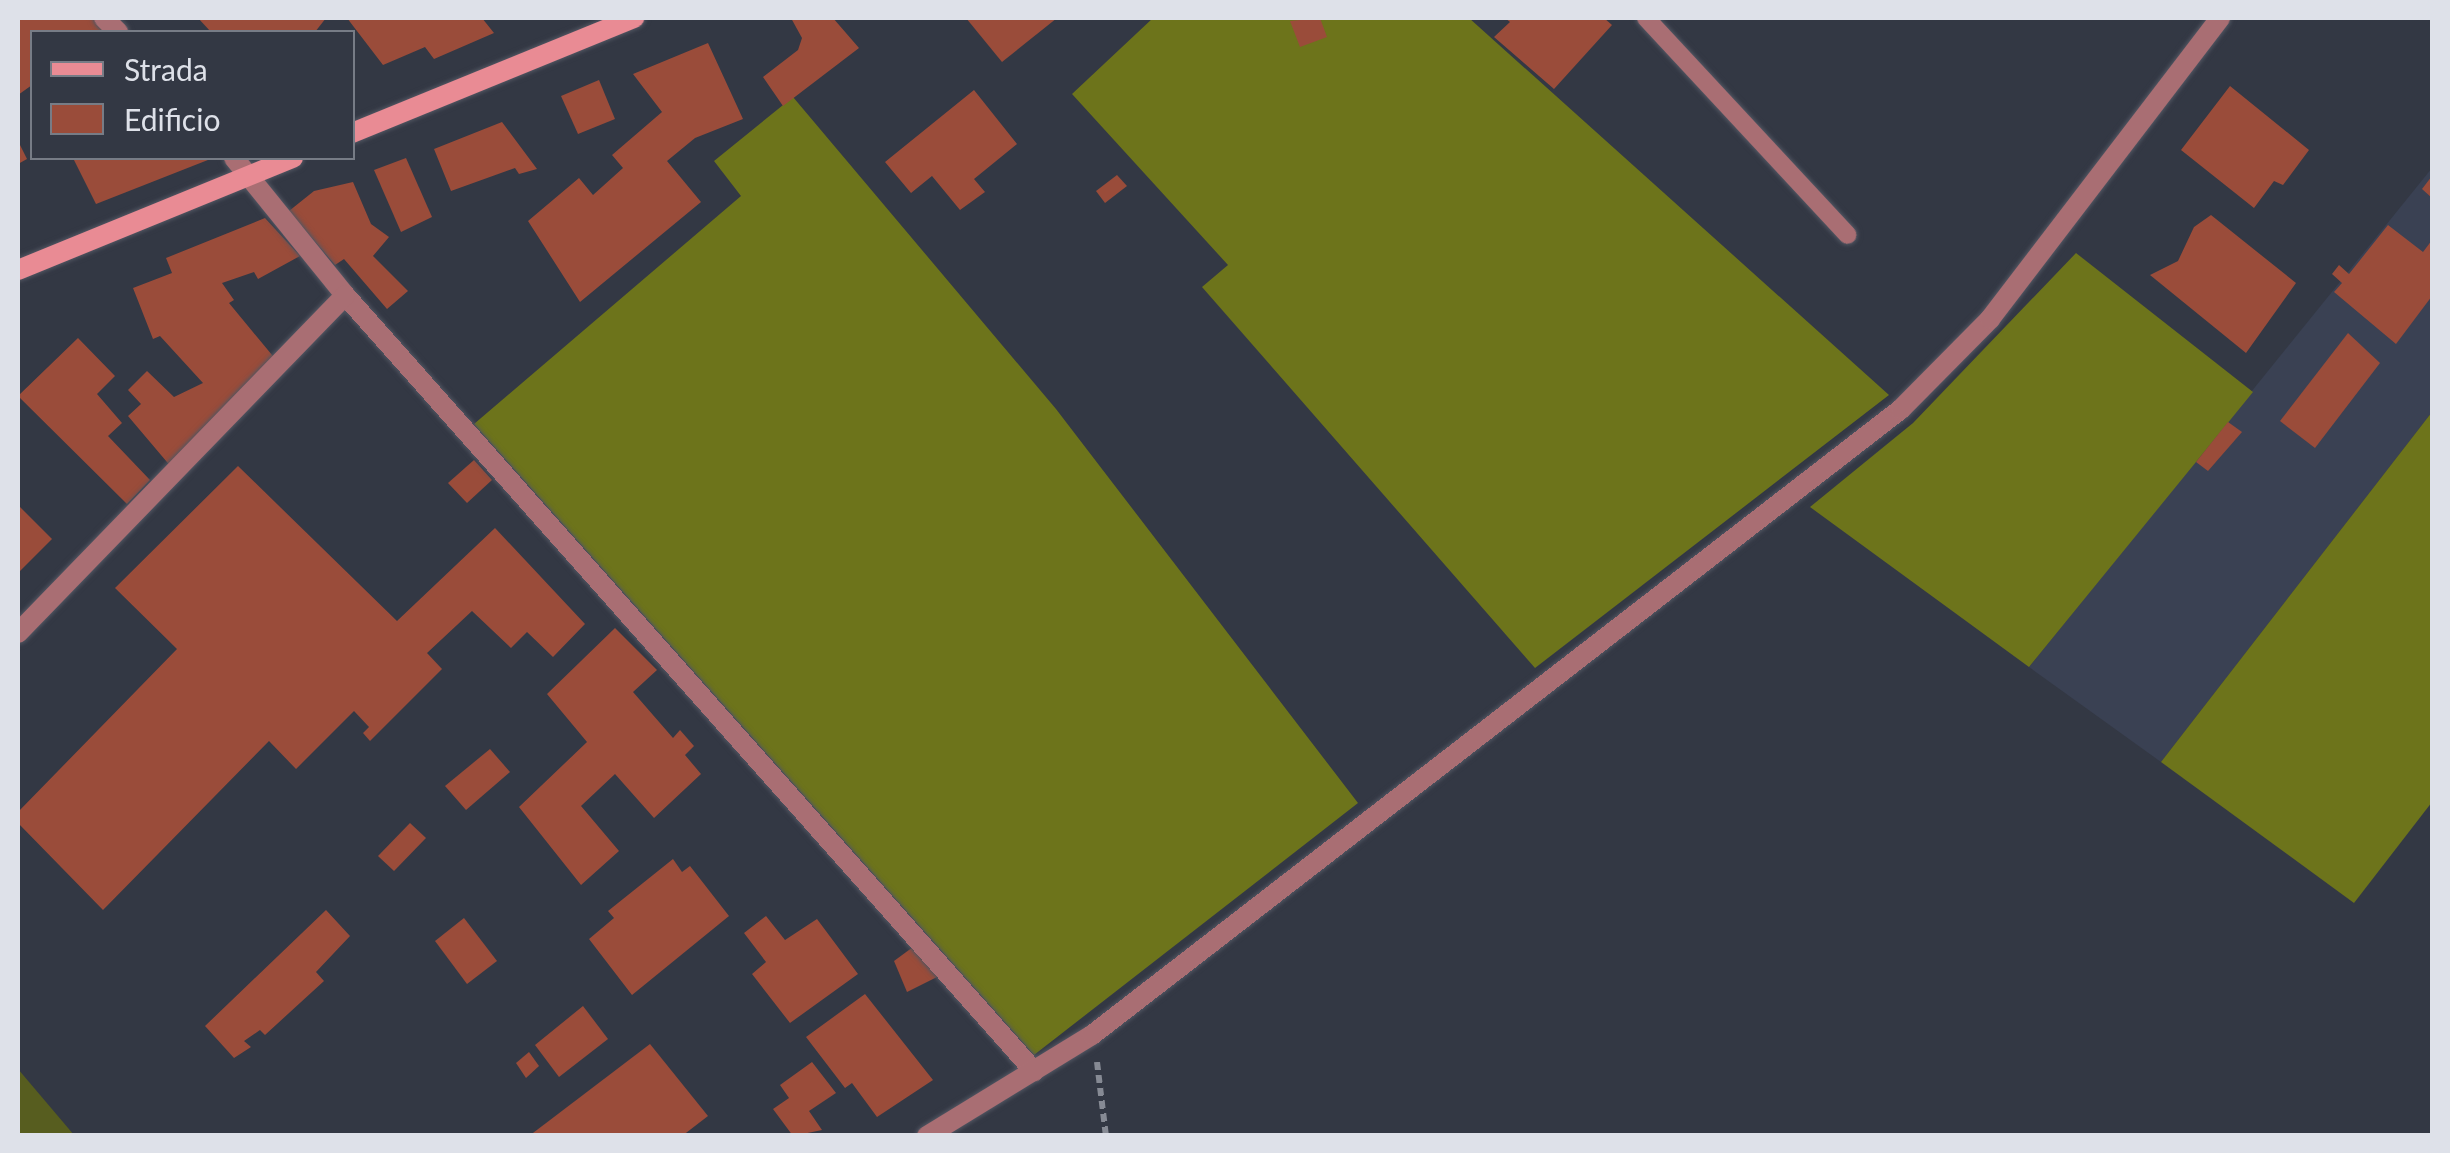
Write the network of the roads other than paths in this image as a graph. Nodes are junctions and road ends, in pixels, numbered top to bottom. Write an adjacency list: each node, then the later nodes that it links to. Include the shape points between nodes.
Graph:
1 (634, 18): 4 (main road)
2 (1646, 18): 8 (lane)
3 (2220, 18): 12 (street, via 1990,319 1900,408 1092,1035)
4 (355, 132)
5 (236, 160): 7 (street)
6 (288, 160): 7 (main road)
7 (251, 175): 9 (main road); 10 (street)
8 (1848, 236)
9 (18, 270)
10 (345, 295): 11 (street); 12 (street)
11 (18, 634)
12 (1034, 1071): 13 (street)
13 (927, 1136)

